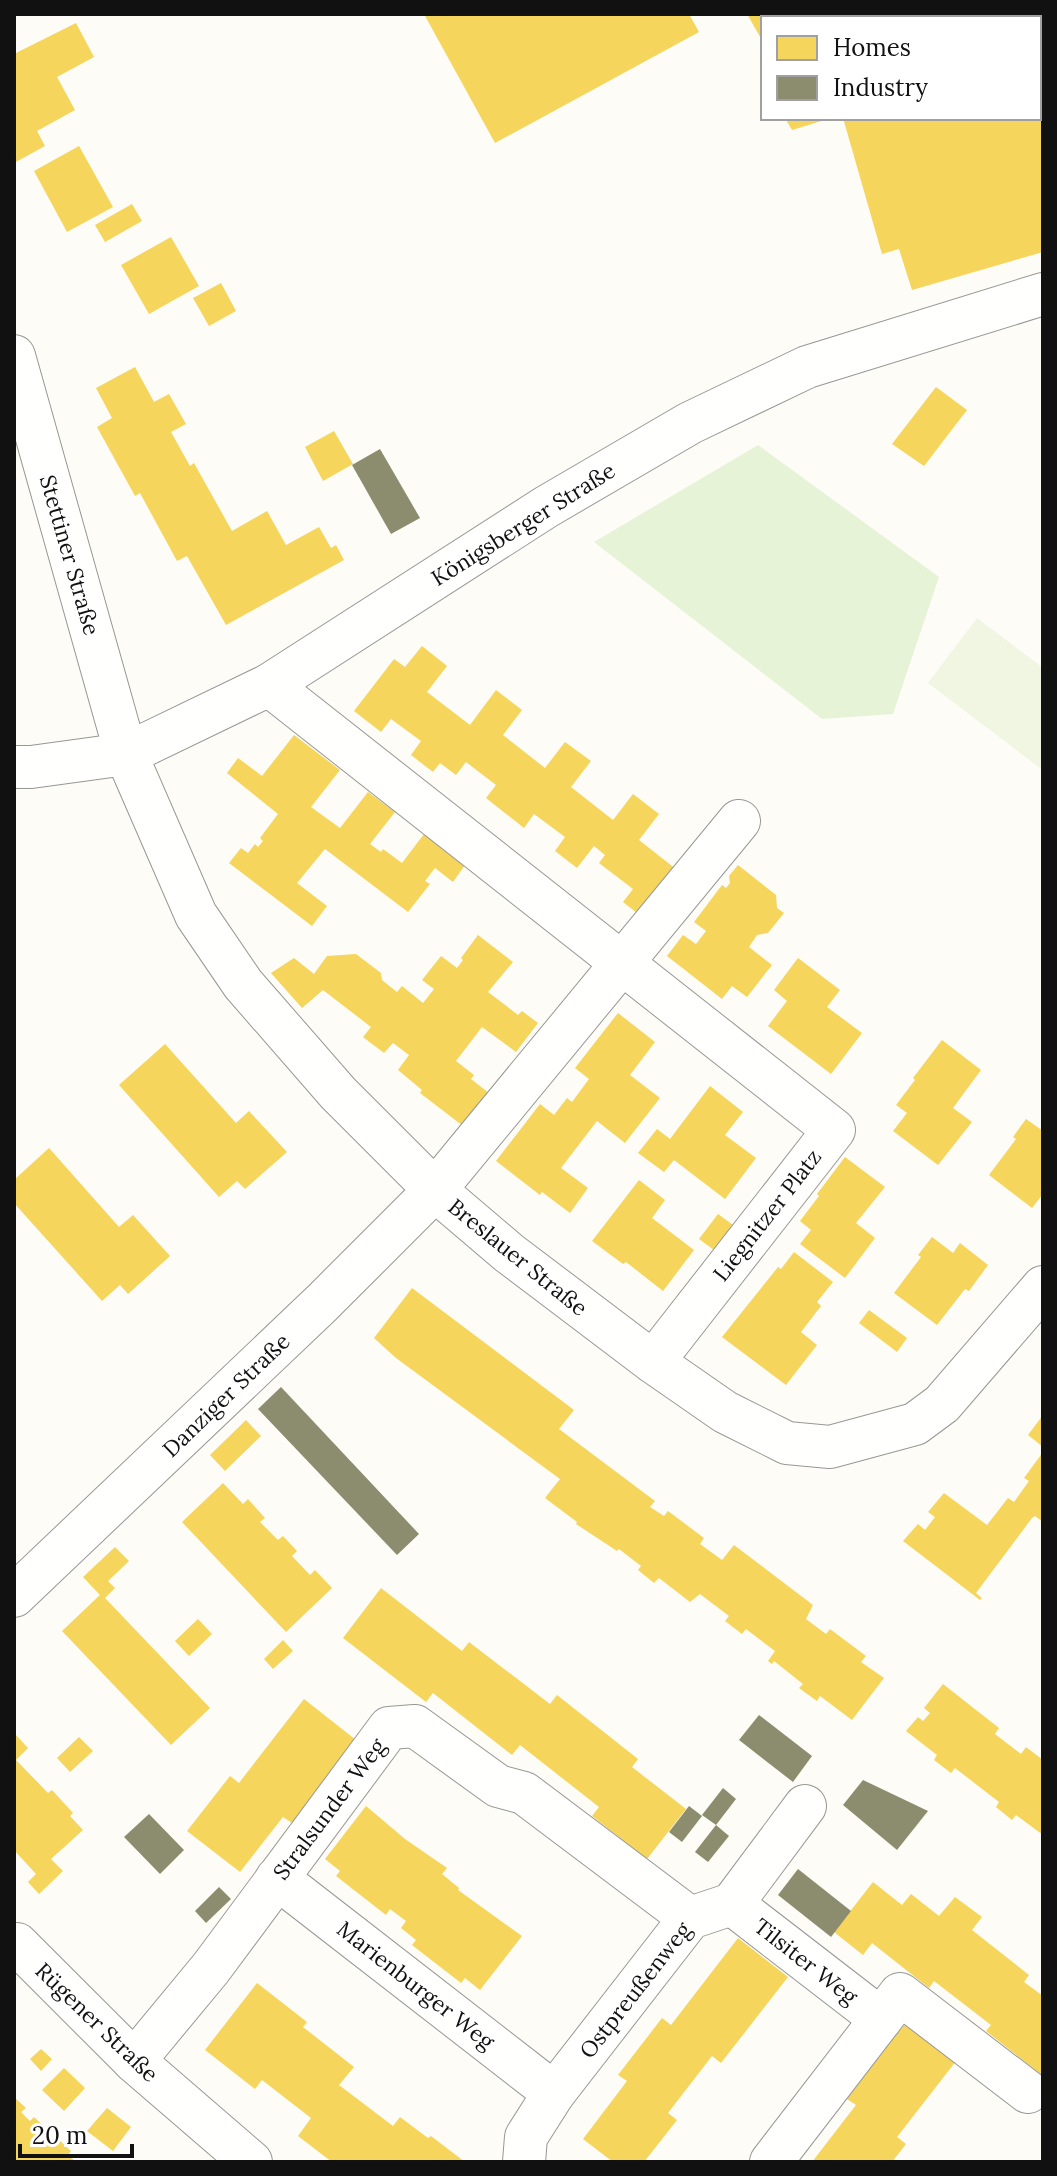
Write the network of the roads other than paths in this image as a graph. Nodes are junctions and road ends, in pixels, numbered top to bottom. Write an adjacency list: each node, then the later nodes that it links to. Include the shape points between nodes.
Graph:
1 (1043, 294): 3 (street, Königsberger Straße, via 807,367 690,423 546,507)
2 (14, 356): 4 (street, Stettiner Straße)
3 (269, 685): 4 (street, Königsberger Straße); 7 (street, Liegnitzer Platz)
4 (126, 754): 5 (street, Königsberger Straße); 8 (street, Breslauer Straße, via 196,915 243,984 338,1093)
5 (14, 767)
6 (739, 821): 7 (street)
7 (621, 964): 8 (street); 10 (street, Liegnitzer Platz, via 834,1130)
8 (435, 1190): 10 (street, Breslauer Straße); 11 (street, Danziger Straße)
9 (1043, 1287): 10 (street, Breslauer Straße, via 942,1404 915,1424 830,1447 787,1443 725,1412)
10 (653, 1362)
11 (14, 1596)
12 (805, 1806): 14 (street)
13 (277, 1878): 15 (street, Stralsunder Weg, via 389,1728 415,1726 498,1786 524,1793); 18 (street, Stralsunder Weg); 20 (street, Marienburger Weg)
14 (732, 1904): 15 (street, Ostpreußenweg); 17 (street, Tilsiter Weg)
15 (690, 1918): 20 (street, Ostpreußenweg)
16 (17, 1944): 18 (street, Rügener Straße)
17 (881, 2019): 19 (street, Tilsiter Weg, via 900,1994); 23 (street, Tilsiter Weg)
18 (134, 2061): 21 (street, Rügener Straße)
19 (1028, 2092)
20 (554, 2093): 22 (street, Ostpreußenweg, via 526,2137)
21 (251, 2162)
22 (524, 2162)
23 (771, 2162)

